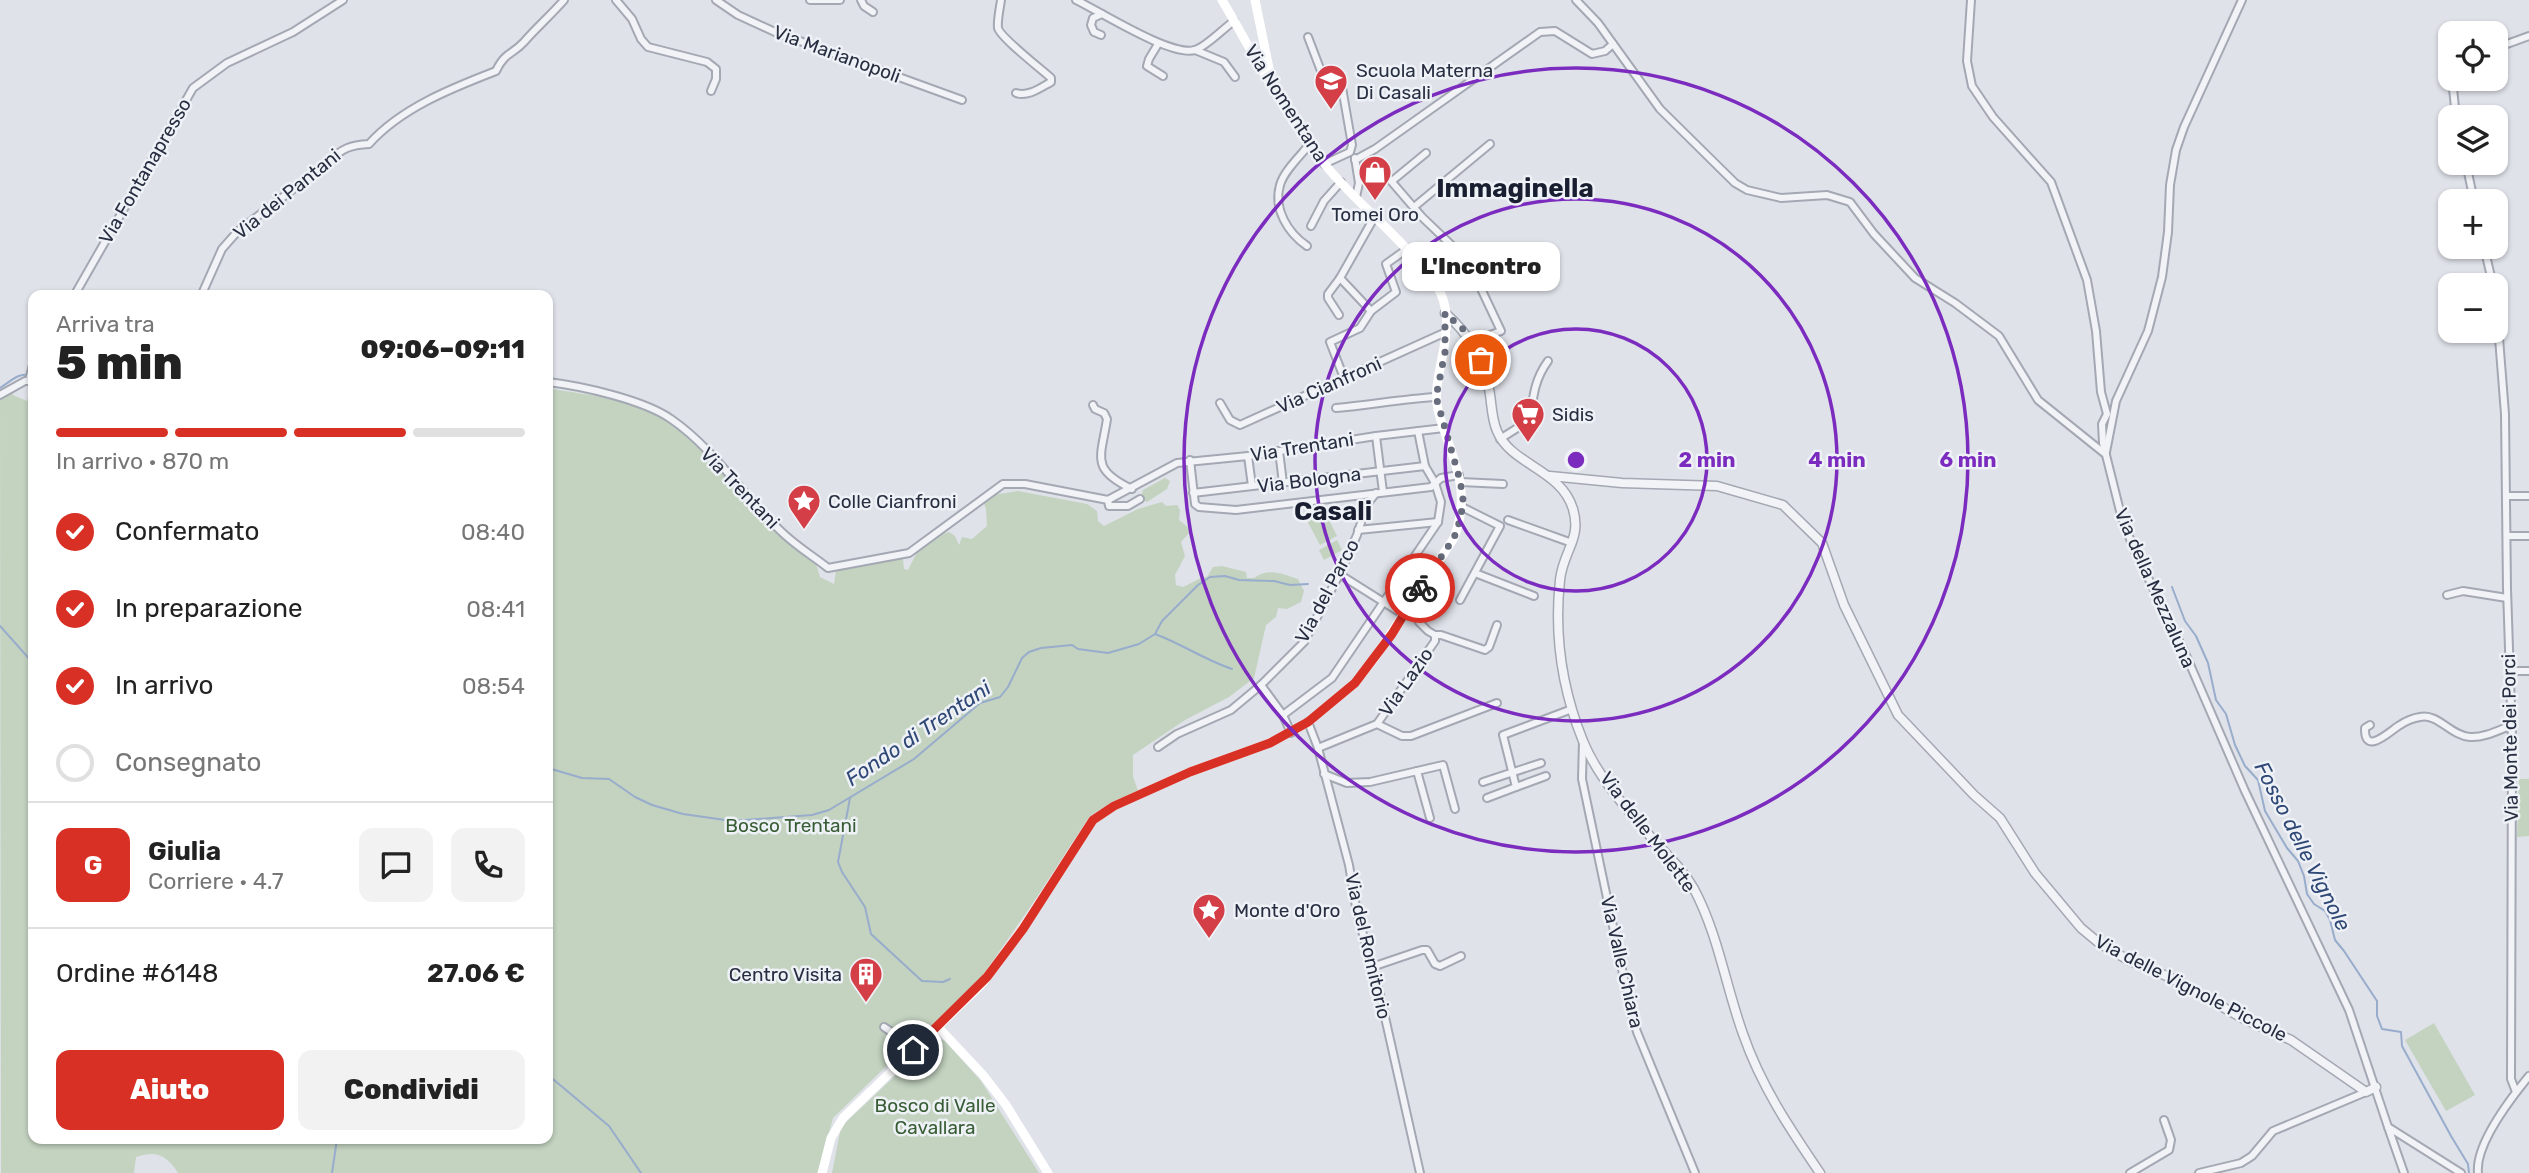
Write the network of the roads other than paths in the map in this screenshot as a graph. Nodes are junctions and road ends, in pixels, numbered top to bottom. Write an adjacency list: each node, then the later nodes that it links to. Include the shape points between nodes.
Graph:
1 (343, 0): 47 (street, Via Fontanapresso, via 293,32 227,63 193,88)
2 (564, 0): 48 (street, Via dei Pantani, via 523,44 503,57 496,71 436,96 385,126 369,144 341,149 237,232 222,248)
3 (616, 0): 27 (street, via 648,47 707,62 716,69)
4 (716, 0): 30 (street, Via Marianopoli, via 775,32)
5 (810, 0): 6 (street)
6 (840, 0)
7 (861, 0): 15 (street)
8 (1001, 0): 28 (street, via 998,28 1003,37 1051,78 1032,92)
9 (1076, 0): 16 (street)
10 (1222, 0): 17 (main road, Via Nomentana)
11 (1255, 0): 29 (main road)
12 (1576, 0): 22 (street)
13 (1970, 0): 69 (street, via 1967,61 1972,86 2051,182 2087,279 2107,414 2102,429)
14 (2242, 0): 69 (street, Via della Mezzaluna, via 2176,150 2162,277 2148,331 2116,401)
15 (873, 12)
16 (1106, 14): 18 (street, via 1097,14 1091,25); 21 (street)
17 (1234, 21): 24 (street); 29 (main road, Via Nomentana)
18 (1101, 35)
19 (2529, 36): 23 (street)
20 (1308, 37): 33 (street, via 1321,71 1340,76)
21 (1158, 44): 24 (street); 25 (street, via 1147,66)
22 (1613, 44): 35 (street, via 1592,54 1555,31 1542,31); 69 (street, via 1660,109 1739,186 1780,198 1832,195 1854,206 1915,278 2000,335 2038,400)
23 (2508, 44)
24 (1195, 50): 26 (street, via 1224,62)
25 (1163, 76)
26 (1235, 77)
27 (710, 91)
28 (1016, 93)
29 (1276, 93): 32 (main road, Via Nomentana)
30 (962, 100)
31 (1490, 144): 41 (street)
32 (1309, 145): 36 (main road, Via Nomentana); 44 (street, via 1280,183 1279,195 1279,211 1287,227)
33 (1351, 150): 35 (street); 36 (street)
34 (1426, 153): 38 (street)
35 (1355, 160): 37 (street)
36 (1324, 164): 39 (main road, Via Nomentana)
37 (1359, 174): 38 (street, via 1379,173); 40 (street)
38 (1392, 181): 41 (street)
39 (1341, 182): 40 (main road, Via Nomentana); 43 (street)
40 (1356, 197): 42 (main road, Via Nomentana)
41 (1414, 207): 53 (street, via 1474,269 1501,331)
42 (1375, 216): 45 (main road, Via Nomentana); 46 (street)
43 (1311, 226)
44 (1307, 246)
45 (1407, 249): 49 (street, via 1386,264 1395,292); 50 (main road, Via Nomentana, via 1441,294)
46 (1340, 278): 49 (street); 51 (street, via 1328,294)
47 (77, 290)
48 (204, 290)
49 (1371, 311): 56 (street, via 1360,328 1330,342)
50 (1445, 313): 52 (main road, Via Nomentana); 53 (street)
51 (1339, 314)
52 (1447, 332): 56 (street, Via Cianfroni); 60 (main road, Via Nomentana)
53 (1471, 342): 67 (street, via 1484,369)
54 (2499, 343): 83 (street, Via Monte dei Porci)
55 (1548, 361): 67 (street, via 1534,387 1530,420)
56 (1344, 378): 61 (street, Via Cianfroni, via 1240,425)
57 (28, 380): 59 (street)
58 (553, 383): 86 (street, Via Trentani, via 634,402 673,421 785,535 828,568 909,553 1003,484)
59 (0, 395)
60 (1436, 397): 63 (street); 64 (main road, Via Nomentana)
61 (1220, 403)
62 (1093, 405): 80 (street, via 1107,419 1101,467)
63 (1336, 408)
64 (1444, 428): 65 (street, Via Trentani); 75 (main road, Via Nomentana)
65 (1418, 432): 66 (street, Via Trentani); 72 (street)
66 (1376, 436): 68 (street, Via Trentani); 73 (street)
67 (1500, 439): 74 (street, Via delle Molette)
68 (1279, 451): 70 (street, Via Trentani); 76 (street)
69 (2105, 454): 135 (street, Via della Mezzaluna, via 2133,547 2350,1010)
70 (1248, 456): 71 (street, Via Trentani); 79 (street)
71 (1191, 460): 80 (street, Via Trentani); 81 (street)
72 (1424, 466): 73 (street, Via Bologna); 77 (street)
73 (1381, 471): 76 (street, Via Bologna); 82 (street)
74 (1550, 476): 93 (street, Via delle Molette, via 1573,508 1577,529); 136 (street, Via delle Vignole Piccole, via 1719,486 1783,505 1822,543 1844,605 1898,715 2000,818 2035,873 2081,928 2130,961 2295,1042)
75 (1460, 478): 77 (street, via 1441,478); 78 (street); 87 (main road, Via Nomentana)
76 (1283, 482): 79 (street, Via Bologna)
77 (1436, 483): 82 (street); 89 (street, via 1441,502)
78 (1503, 484)
79 (1252, 486): 81 (street, Via Bologna)
80 (1132, 489): 86 (street, Via Trentani)
81 (1194, 493): 82 (street, via 1199,507 1236,510)
82 (1380, 493): 90 (street, Via del Parco, via 1367,504)
83 (2507, 496): 84 (street); 91 (street, Via Monte dei Porci)
84 (2529, 496)
85 (1140, 499): 86 (street, via 1128,506 1109,506)
86 (1108, 500)
87 (1462, 508): 94 (street, via 1500,526); 96 (main road, Via Nomentana, via 1454,538)
88 (1508, 520): 93 (street)
89 (1438, 522): 90 (street); 101 (street)
90 (1358, 530): 95 (street, Via del Parco)
91 (2507, 536): 92 (street); 99 (street, Via Monte dei Porci)
92 (2529, 536)
93 (1572, 543): 109 (street, Via delle Molette, via 1560,578 1557,624)
94 (1475, 573): 98 (street); 100 (street)
95 (1339, 574): 101 (street); 107 (street, Via del Parco, via 1304,642)
96 (1422, 585): 102 (main road, Via Nomentana); 104 (street, Via Lazio, via 1419,622)
97 (2447, 595): 99 (street, via 2463,591)
98 (1534, 596)
99 (2507, 598): 105 (street, Via Monte dei Porci)
100 (1460, 600)
101 (1385, 603): 102 (street); 110 (street, via 1332,678)
102 (1404, 615): 111 (main road, Via Nomentana, via 1355,683)
103 (1497, 625): 104 (street, via 1485,650)
104 (1435, 635): 112 (street, Via Lazio)
105 (2510, 671): 106 (street); 114 (street, Via Monte dei Porci)
106 (2529, 671)
107 (1261, 685): 110 (street); 117 (street, Via del Parco, via 1231,710)
108 (1497, 704): 112 (street, via 1411,736)
109 (1572, 709): 116 (street, Via delle Molette); 121 (street, via 1503,735)
110 (1283, 715): 115 (street)
111 (1308, 722): 115 (main road, Via Nomentana); 118 (street, Via del Romitorio)
112 (1377, 724): 118 (street, Via Lazio)
113 (2370, 725): 114 (street, via 2365,734 2375,741 2423,716 2466,737)
114 (2512, 725): 137 (street, Via Monte dei Porci, via 2511,1079)
115 (1291, 733): 132 (main road, Via Nomentana, via 1190,772 1100,814 987,977)
116 (1583, 742): 143 (street, Via Valle Chiara, via 1584,790 1631,1012); 144 (street, Via delle Molette, via 1611,786 1695,891 1763,1083)
117 (1158, 747)
118 (1318, 748): 122 (street, Via del Romitorio)
119 (1541, 763): 121 (street)
120 (1417, 771): 122 (street, via 1347,783); 127 (street, via 1443,765); 128 (street)
121 (1511, 773): 124 (street); 125 (street)
122 (1324, 774): 130 (street, Via del Romitorio)
123 (1546, 776): 125 (street)
124 (1483, 782)
125 (1516, 788): 126 (street)
126 (1488, 799)
127 (1455, 809)
128 (1430, 818)
129 (1461, 956): 130 (street, via 1440,966 1422,950)
130 (1372, 967): 142 (street, Via del Romitorio)
131 (884, 1027): 133 (street)
132 (939, 1027): 133 (main road, Via Nomentana); 141 (main road, via 1006,1105)
133 (915, 1048): 140 (main road, Via Nomentana, via 843,1118 831,1138)
134 (2529, 1076): 137 (street)
135 (2375, 1084): 136 (street); 139 (street, Via della Mezzaluna)
136 (2366, 1092): 146 (street, via 2273,1131 2246,1160)
137 (2516, 1092): 149 (street, via 2493,1127)
138 (2164, 1120): 145 (street, via 2171,1140 2169,1150)
139 (2388, 1127): 147 (street, Via della Mezzaluna); 148 (street)
140 (822, 1173)
141 (1048, 1173)
142 (1420, 1173)
143 (1695, 1173)
144 (1820, 1173)
145 (2130, 1173)
146 (2199, 1173)
147 (2404, 1173)
148 (2461, 1173)
149 (2478, 1173)

